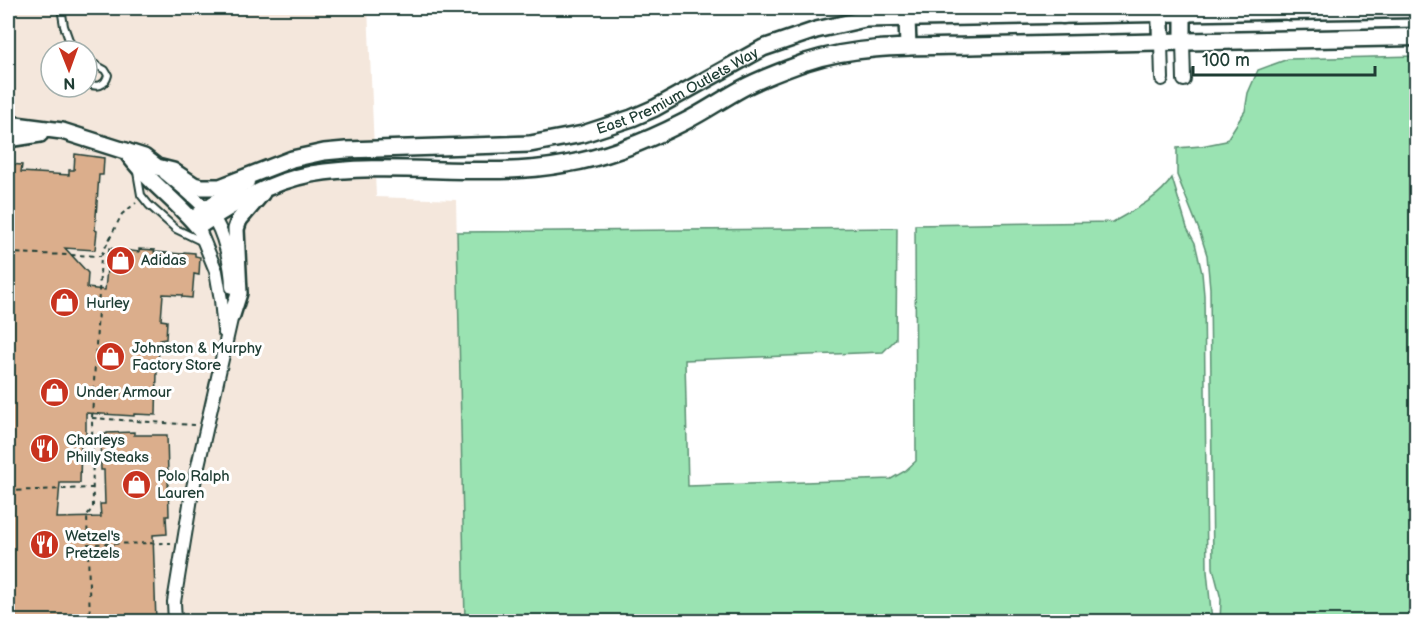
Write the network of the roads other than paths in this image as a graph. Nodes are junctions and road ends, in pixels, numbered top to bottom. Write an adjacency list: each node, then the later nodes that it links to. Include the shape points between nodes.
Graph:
1 (61, 8): 10 (lane)
2 (1079, 8): 7 (main road)
3 (1285, 9): 4 (main road); 6 (street, East Premium Outlets Way)
4 (1416, 9)
5 (1160, 10): 6 (street, East Premium Outlets Way); 7 (street, East Premium Outlets Way); 12 (main road)
6 (1183, 10): 11 (street)
7 (1063, 15): 8 (street, East Premium Outlets Way)
8 (907, 18): 13 (street); 18 (street, East Premium Outlets Way, via 865,19 777,42)
9 (1416, 37): 11 (main road)
10 (68, 39)
11 (1184, 41): 12 (main road); 16 (street)
12 (1161, 42): 13 (street, East Premium Outlets Way); 15 (street)
13 (908, 47): 21 (street, East Premium Outlets Way, via 806,62 743,88)
14 (99, 67): 17 (lane, via 108,75)
15 (1162, 79)
16 (1184, 80)
17 (99, 86)
18 (655, 108): 21 (street); 26 (street, East Premium Outlets Way, via 583,134 530,144 346,150 307,155)
19 (8, 124): 20 (street)
20 (62, 131): 22 (street); 23 (street)
21 (667, 131): 27 (street, East Premium Outlets Way, via 617,151 566,164 503,170 356,170 310,174)
22 (8, 139)
23 (126, 151): 24 (street); 25 (street)
24 (136, 165): 29 (street); 30 (lane, via 141,195 149,205 176,229)
25 (157, 167): 26 (street, via 173,171 194,185 210,188); 28 (street)
26 (268, 167): 28 (street, East Premium Outlets Way)
27 (267, 187): 28 (street, East Premium Outlets Way); 31 (street, via 236,229 239,293)
28 (209, 213): 29 (street, East Premium Outlets Way); 31 (street, via 225,244 232,278)
29 (194, 223): 30 (street)
30 (206, 244): 32 (street, via 220,290)
31 (232, 315): 32 (street)
32 (224, 344): 33 (street, via 183,542)
33 (175, 621)

